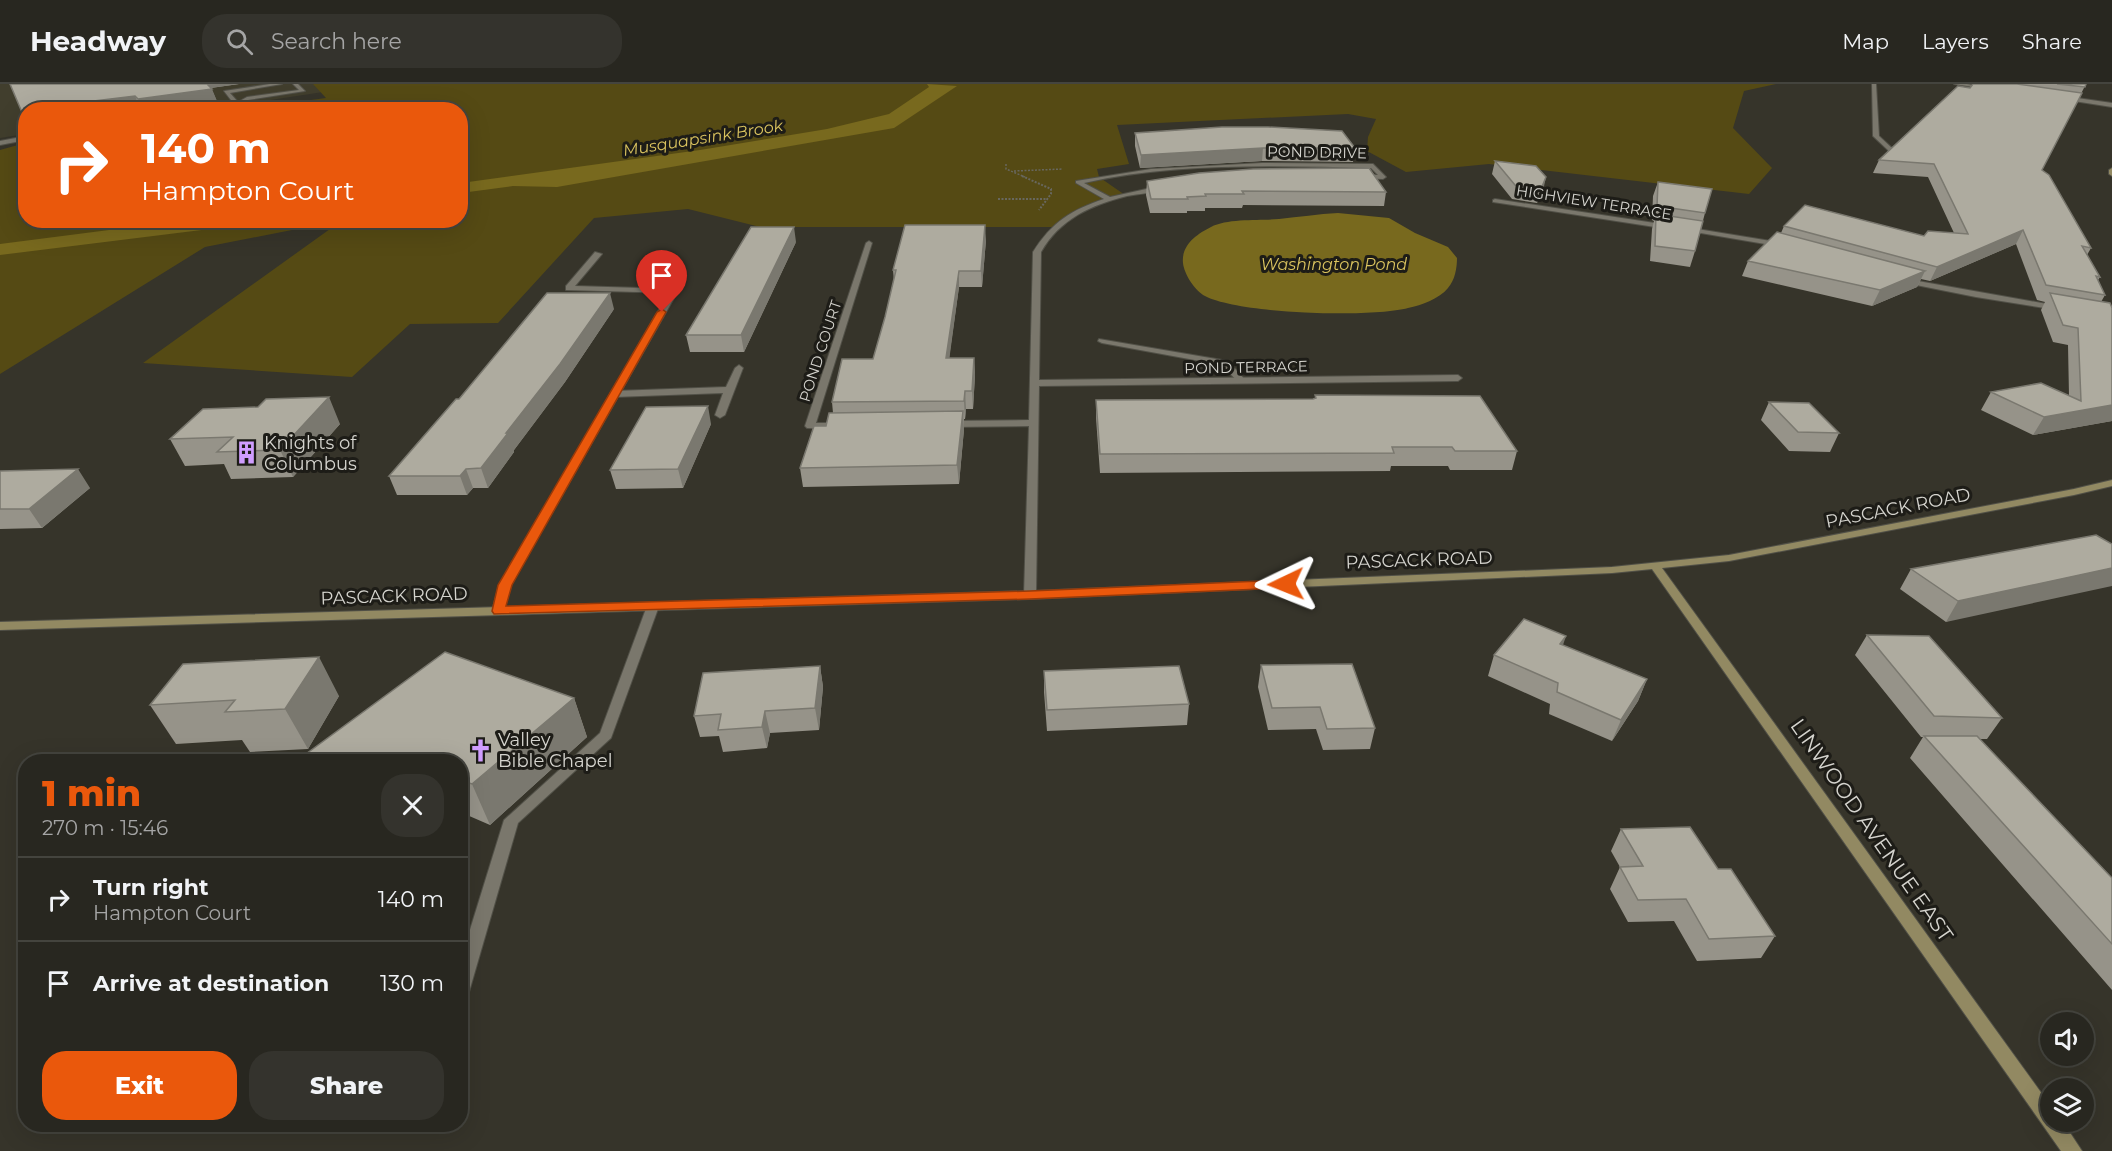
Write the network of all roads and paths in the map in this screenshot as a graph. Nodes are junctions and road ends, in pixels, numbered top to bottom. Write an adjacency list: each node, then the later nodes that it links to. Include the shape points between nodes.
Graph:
1 (279, 84): 7 (street, via 226,92)
2 (295, 84): 8 (street, via 303,91)
3 (1874, 84): 12 (street, via 1876,136)
4 (1956, 84): 5 (street)
5 (1990, 88)
6 (2056, 98): 9 (street)
7 (235, 102)
8 (241, 102)
9 (2112, 105)
10 (18, 140): 11 (street)
11 (0, 143)
12 (1892, 151)
13 (1006, 164): 15 (path)
14 (1066, 169): 15 (path)
15 (1010, 170): 19 (path, via 1051,189)
16 (1354, 177): 20 (street, POND DRIVE, via 1383,177 1373,166 1267,164 1194,166 1078,182)
17 (1170, 187): 20 (street)
18 (998, 199): 19 (path)
19 (1048, 199): 22 (path)
20 (1109, 199): 32 (street, via 1061,221 1043,238 1037,252)
21 (1495, 201): 24 (street, HIGHVIEW TERRACE)
22 (1039, 210)
23 (869, 243): 38 (street, POND COURT, via 810,426)
24 (1796, 248)
25 (598, 254): 34 (street, via 569,288 674,291)
26 (1898, 278): 27 (street)
27 (2067, 310)
28 (1102, 341): 31 (street, via 1225,363)
29 (740, 368): 33 (street)
30 (1458, 378): 31 (street, POND TERRACE)
31 (1242, 381): 32 (street, POND TERRACE)
32 (1033, 383): 36 (street)
33 (729, 390): 34 (street); 35 (street)
34 (615, 394): 43 (street, via 505,585)
35 (720, 415)
36 (1034, 423): 37 (street); 41 (street)
37 (939, 424)
38 (857, 426)
39 (2112, 483): 40 (main road, PASCACK ROAD, via 1809,544)
40 (1655, 566): 41 (main road, PASCACK ROAD); 46 (main road, LINWOOD AVENUE EAST)
41 (1030, 595): 42 (main road, PASCACK ROAD)
42 (652, 606): 43 (main road, PASCACK ROAD); 45 (street, via 606,735 511,820)
43 (498, 611): 44 (main road, PASCACK ROAD)
44 (0, 626)
45 (468, 965)
46 (2040, 1106)
47 (2059, 1132): 48 (main road, LINWOOD AVENUE EAST)
48 (2072, 1151)

